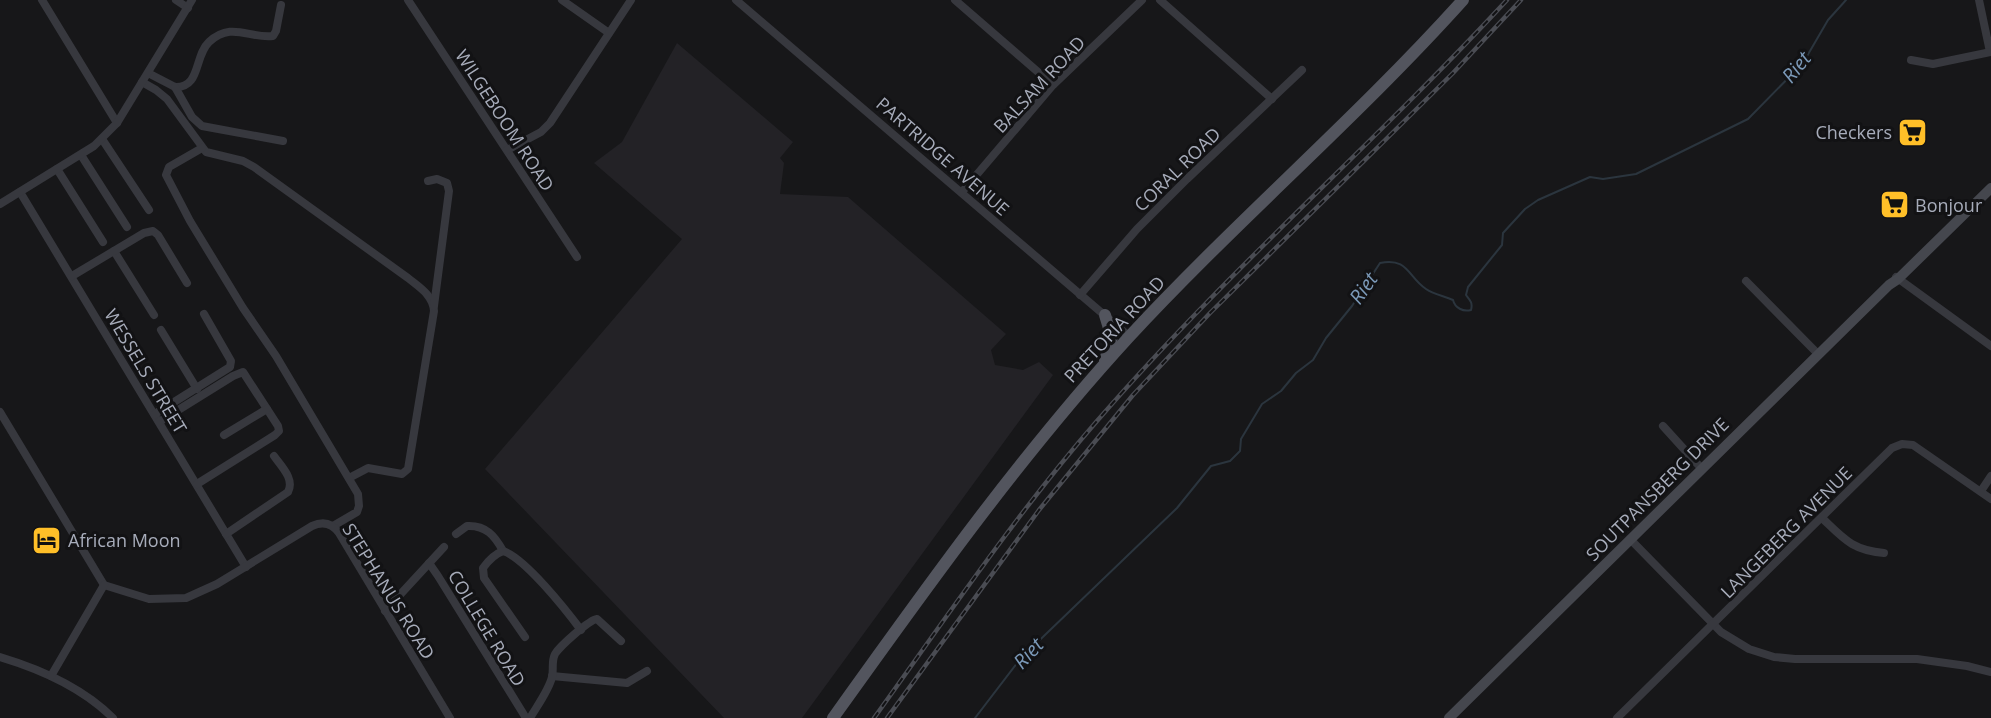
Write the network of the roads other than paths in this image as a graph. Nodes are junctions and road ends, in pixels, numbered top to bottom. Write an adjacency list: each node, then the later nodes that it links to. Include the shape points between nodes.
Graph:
1 (42, 0): 23 (street)
2 (176, 0): 12 (street)
3 (408, 0): 27 (street, WILGEBOOM ROAD)
4 (562, 0): 14 (street)
5 (631, 0): 14 (street)
6 (736, 0): 34 (street, PARTRIDGE AVENUE)
7 (955, 0): 20 (street)
8 (1142, 0): 20 (street, BALSAM ROAD)
9 (1160, 0): 22 (street)
10 (1463, 0): 51 (main road, PRETORIA ROAD)
11 (1979, 0): 15 (street)
12 (190, 4): 18 (street)
13 (281, 5): 21 (street, via 273,36 238,31 220,35 201,53 192,80)
14 (609, 33): 27 (street, via 546,128)
15 (1990, 52): 16 (street, via 1934,64)
16 (1911, 60)
17 (1302, 70): 22 (street, CORAL ROAD)
18 (148, 73): 19 (street); 21 (street)
19 (142, 82): 23 (street); 26 (street, via 164,96)
20 (1053, 85): 34 (street, BALSAM ROAD)
21 (175, 87): 25 (street, via 192,117 202,126)
22 (1272, 99): 45 (street, CORAL ROAD, via 1154,212)
23 (117, 123): 24 (street)
24 (102, 140): 28 (street); 36 (street)
25 (283, 141)
26 (202, 148): 46 (street, via 254,167 418,286); 64 (street, via 169,167 168,179)
27 (507, 150): 40 (street, WILGEBOOM ROAD)
28 (81, 154): 29 (street); 37 (street)
29 (57, 169): 33 (street); 38 (street)
30 (1991, 178): 42 (street, SOUTPANSBERG DRIVE)
31 (428, 181): 46 (street, via 447,183 449,191)
32 (1991, 188): 42 (street, SOUTPANSBERG DRIVE)
33 (20, 192): 35 (street); 41 (street, WESSELS STREET)
34 (962, 192): 45 (street, PARTRIDGE AVENUE)
35 (0, 204)
36 (149, 210)
37 (127, 227)
38 (103, 242)
39 (114, 251): 41 (street); 44 (street, via 147,231 155,232); 48 (street)
40 (577, 257)
41 (72, 276): 58 (street, WESSELS STREET)
42 (1894, 280): 52 (street); 53 (street, SOUTPANSBERG DRIVE)
43 (1746, 281): 53 (street)
44 (187, 283)
45 (1080, 295): 49 (street, PARTRIDGE AVENUE)
46 (434, 307): 64 (street, via 408,469 402,474 368,468)
47 (204, 314): 55 (street, via 231,365)
48 (154, 315)
49 (1105, 315): 51 (street, PARTRIDGE AVENUE); 54 (main road, via 1112,338)
50 (162, 330): 55 (street)
51 (1130, 337): 54 (main road, PRETORIA ROAD)
52 (1991, 346)
53 (1818, 354): 62 (street, SOUTPANSBERG DRIVE)
54 (1102, 367): 92 (main road, PRETORIA ROAD, via 1021,464)
55 (196, 389): 58 (street)
56 (267, 409): 58 (street, via 242,372); 60 (street); 65 (street, via 278,433)
57 (0, 412): 78 (street)
58 (157, 418): 65 (street, WESSELS STREET)
59 (1664, 426): 62 (street)
60 (224, 435)
61 (274, 456): 70 (street, via 291,483 288,492)
62 (1702, 469): 72 (street, SOUTPANSBERG DRIVE)
63 (1991, 476): 66 (street)
64 (349, 478): 69 (street, via 358,509)
65 (197, 484): 70 (street, WESSELS STREET)
66 (1980, 491): 67 (street, LANGEBERG AVENUE); 68 (street, LANGEBERG AVENUE, via 1920,448 1896,445)
67 (1991, 499)
68 (1822, 518): 75 (street, via 1852,546); 80 (street, LANGEBERG AVENUE)
69 (333, 526): 77 (street, STEPHANUS ROAD, via 312,526); 79 (street, STEPHANUS ROAD)
70 (226, 534): 77 (street, WESSELS STREET)
71 (456, 534): 74 (street, via 467,526 481,528 494,536)
72 (1630, 539): 80 (street); 93 (street, SOUTPANSBERG DRIVE)
73 (444, 547): 76 (street, COLLEGE ROAD)
74 (503, 551): 81 (street, via 542,584); 82 (street, via 483,568 484,578)
75 (1884, 553)
76 (429, 563): 79 (street, COLLEGE ROAD); 91 (street, COLLEGE ROAD)
77 (246, 567): 78 (street, STEPHANUS ROAD, via 201,592 174,599 149,598)
78 (104, 585): 87 (street)
79 (385, 611): 90 (street, STEPHANUS ROAD)
80 (1713, 625): 86 (street, via 1749,649 1785,658 1917,659); 94 (street, LANGEBERG AVENUE)
81 (581, 630): 83 (street, via 597,619); 88 (street, via 557,651)
82 (525, 637)
83 (621, 641)
84 (0, 657): 87 (street)
85 (647, 671): 88 (street, via 627,683)
86 (1991, 672)
87 (51, 676): 89 (street)
88 (552, 676): 91 (street)
89 (113, 718)
90 (450, 718)
91 (528, 718)
92 (833, 718)
93 (1449, 718)
94 (1617, 718)

